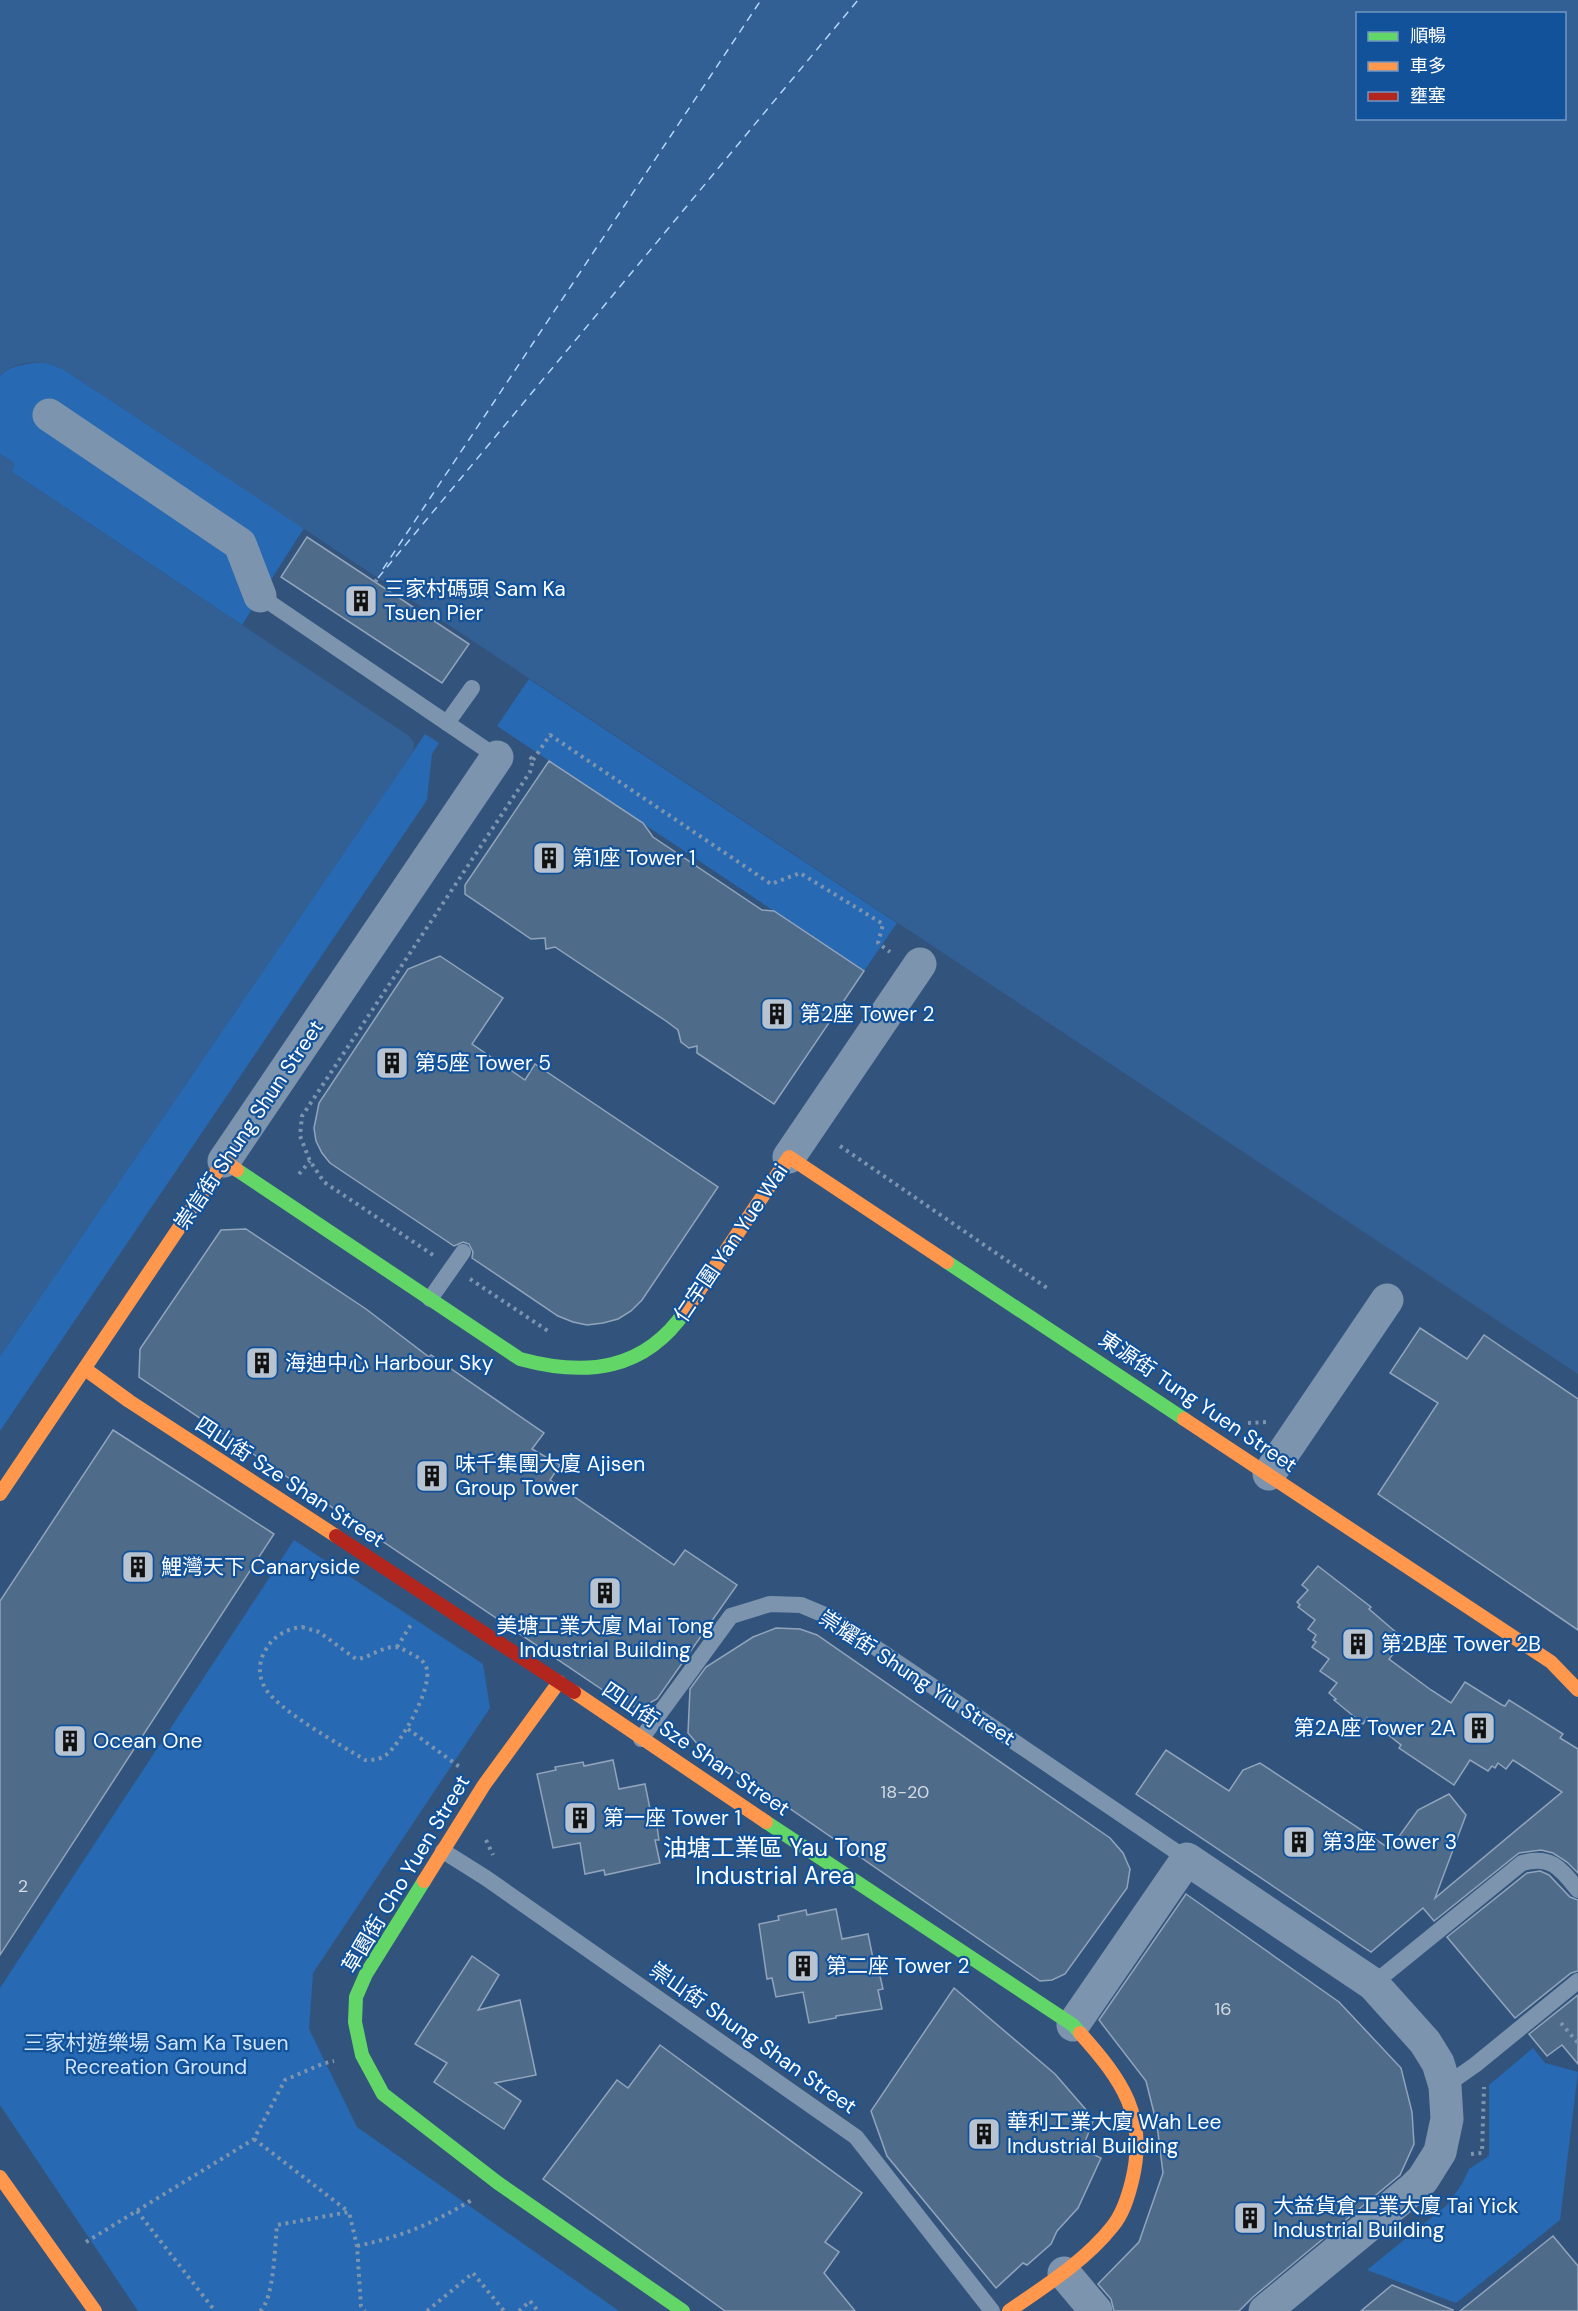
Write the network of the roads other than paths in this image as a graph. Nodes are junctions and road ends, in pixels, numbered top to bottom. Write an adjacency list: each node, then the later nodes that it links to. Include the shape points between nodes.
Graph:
1 (49, 416): 2 (street, via 240,544)
2 (260, 596): 4 (lane)
3 (472, 688): 4 (lane)
4 (447, 723): 5 (lane)
5 (509, 752): 8 (street, 崇信街 Shung Shun Street)
6 (920, 964): 7 (street, 仁宇圍 Yan Yue Wai)
7 (789, 1157): 10 (street, 仁宇圍 Yan Yue Wai, via 675,1326 630,1359 603,1367 547,1368 520,1359); 13 (street, 東源街 Tung Yuen Street)
8 (224, 1161): 10 (street, 仁宇圍 Yan Yue Wai); 12 (street, 崇信街 Shung Shun Street)
9 (463, 1252): 10 (lane)
10 (430, 1299)
11 (1387, 1300): 13 (street)
12 (85, 1369): 14 (street, 崇信街 Shung Shun Street); 15 (street, 四山街 Sze Shan Street)
13 (1269, 1474): 16 (street, 東源街 Tung Yuen Street, via 1551,1662)
14 (0, 1494)
15 (559, 1682): 17 (street, 四山街 Sze Shan Street); 18 (street, 草園街 Cho Yuen Street, via 484,1785)
16 (1578, 1690)
17 (640, 1739): 19 (lane, 崇耀街 Shung Yiu Street, via 731,1616 770,1604 801,1605 832,1618); 23 (street, 四山街 Sze Shan Street)
18 (443, 1851): 28 (street, 草園街 Cho Yuen Street, via 359,1989 355,2022 362,2055 383,2094 498,2183); 29 (lane, 崇山街 Shung Shan Street, via 856,2137)
19 (1187, 1859): 22 (street, 崇耀街 Shung Yiu Street); 23 (street)
20 (1578, 1890): 22 (lane, via 1552,1863 1522,1863)
21 (1578, 1981): 24 (lane)
22 (1373, 1984): 24 (street, 崇耀街 Shung Yiu Street, via 1425,2043 1438,2063)
23 (1073, 2025): 26 (street, 四山街 Sze Shan Street, via 1100,2054 1124,2090 1134,2117 1138,2151 1130,2195 1111,2230)
24 (1445, 2086): 32 (street, 崇耀街 Shung Yiu Street, via 1448,2119 1440,2151 1423,2179)
25 (0, 2177): 27 (street)
26 (1064, 2273): 30 (street, 四山街 Sze Shan Street); 31 (street)
27 (94, 2311)
28 (683, 2311)
29 (992, 2311)
30 (1009, 2311)
31 (1096, 2311)
32 (1265, 2311)

